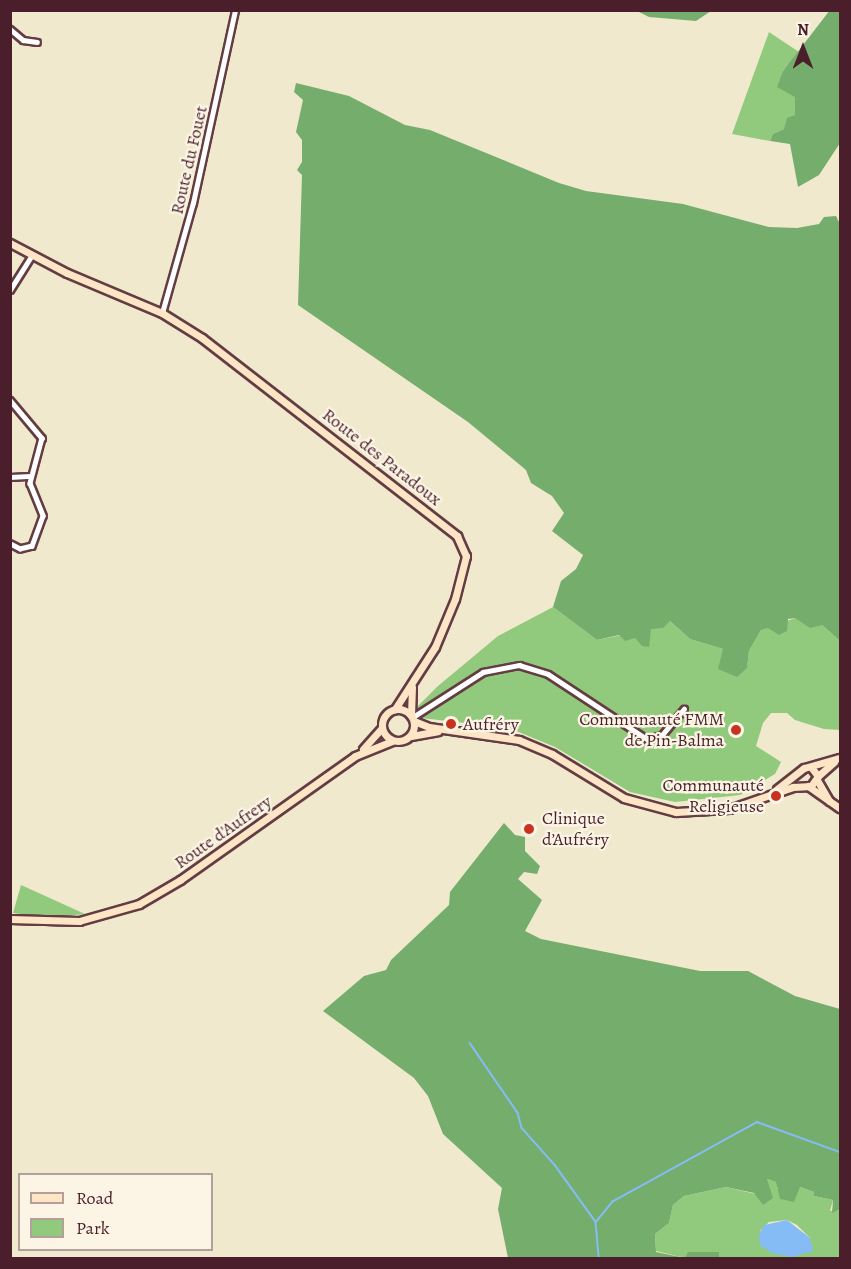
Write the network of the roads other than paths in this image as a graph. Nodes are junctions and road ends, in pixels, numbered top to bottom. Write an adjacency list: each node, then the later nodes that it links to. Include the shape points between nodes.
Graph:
1 (235, 10): 7 (street, Route du Fouet, via 193,203)
2 (10, 29): 3 (street, via 23,40)
3 (37, 42)
4 (10, 243): 5 (main road, Route des Paradoux)
5 (32, 255): 6 (street); 7 (main road, Route des Paradoux)
6 (10, 290)
7 (162, 314): 12 (main road, Route des Paradoux, via 239,364 462,542 466,564 455,600 439,640)
8 (10, 400): 9 (street, via 42,438)
9 (31, 476): 10 (street); 11 (street, via 43,522 32,546 20,549)
10 (10, 477)
11 (10, 544)
12 (415, 677): 13 (main road, Route des Paradoux); 15 (main road)
13 (396, 709): 15 (main road); 16 (main road, via 387,714)
14 (684, 709): 15 (street, via 662,735 647,739 548,674 519,665 483,672)
15 (413, 718): 17 (main road); 18 (main road)
16 (382, 728): 19 (main road); 20 (main road, Route d'Aufrery)
17 (450, 730): 18 (main road); 26 (main road, via 505,736 535,746 624,798 660,810 711,813)
18 (411, 736): 19 (main road, via 402,742)
19 (392, 741): 20 (main road, Route d'Aufrery)
20 (355, 756): 29 (main road, Route d'Aufrery, via 139,904 100,917 67,922)
21 (840, 759): 22 (main road); 24 (main road)
22 (811, 767): 23 (main road); 24 (main road)
23 (798, 774): 25 (main road); 26 (main road)
24 (817, 778): 25 (main road); 27 (main road)
25 (806, 786): 26 (main road); 27 (main road)
26 (770, 794)
27 (829, 801): 28 (main road)
28 (840, 808)
29 (10, 919)

